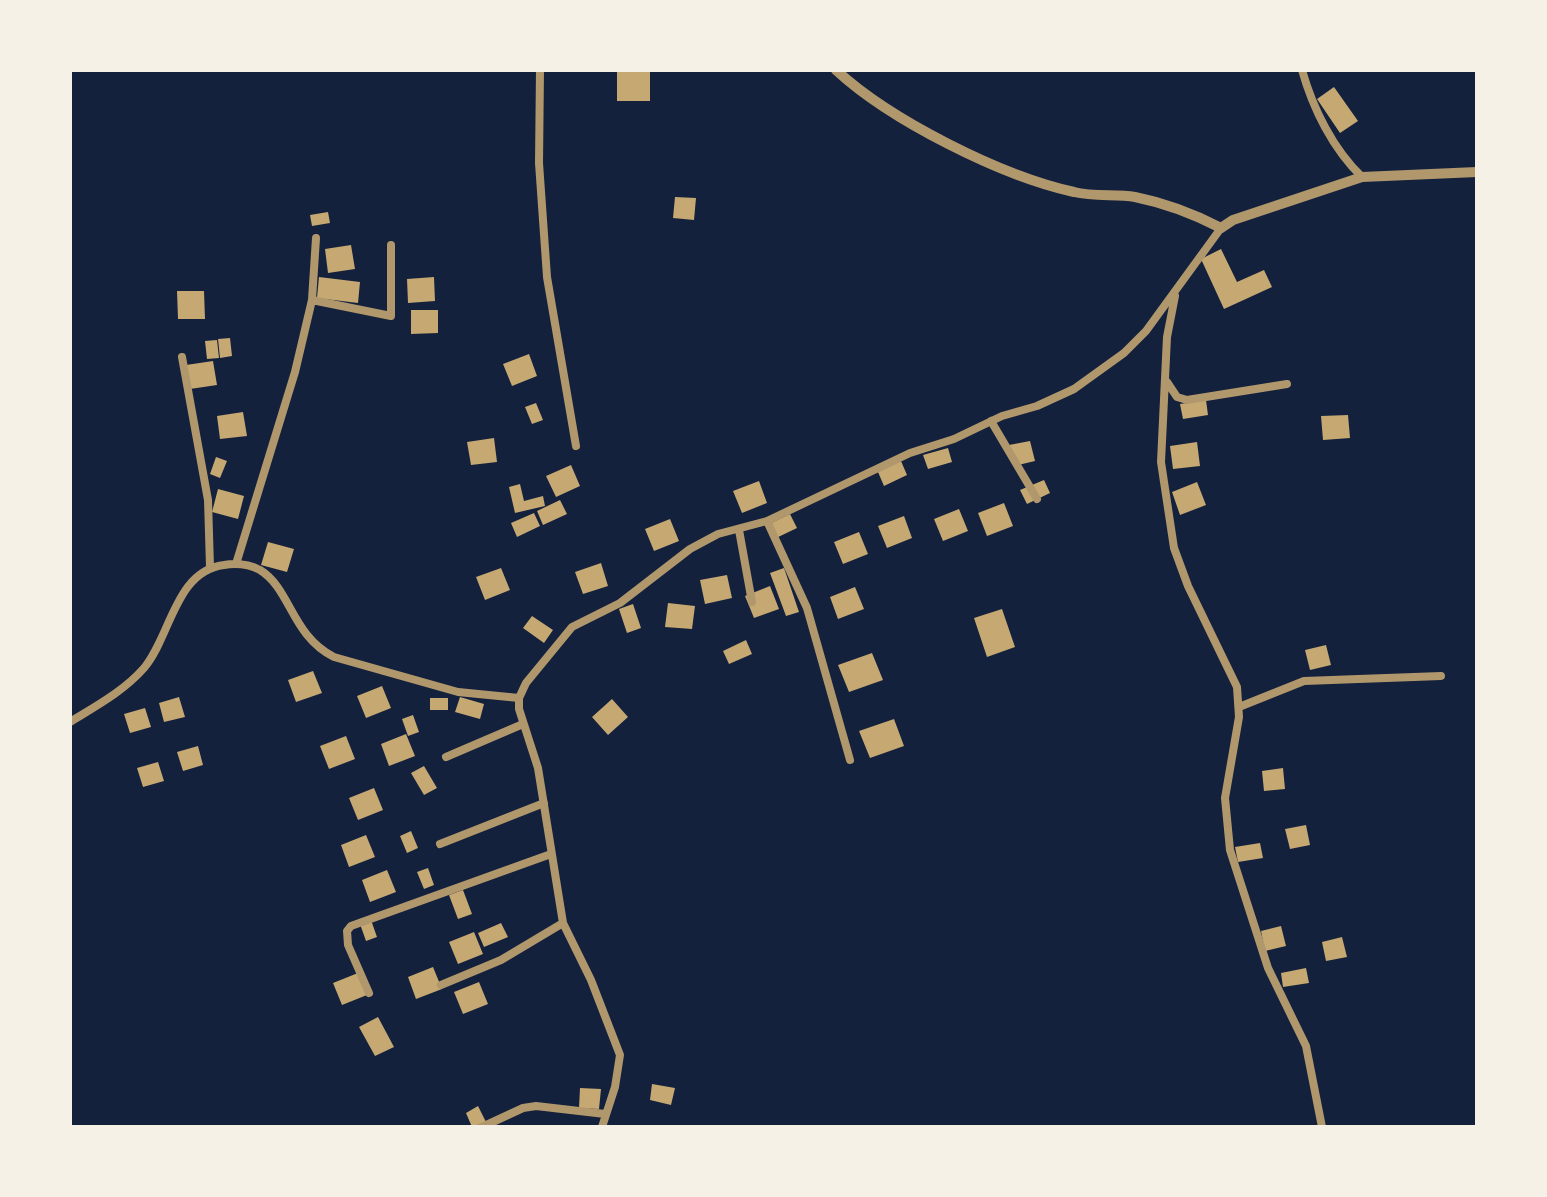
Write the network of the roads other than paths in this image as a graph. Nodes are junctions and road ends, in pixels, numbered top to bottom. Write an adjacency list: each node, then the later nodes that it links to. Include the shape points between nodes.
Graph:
1 (540, 70): 15 (street, via 545,265)
2 (836, 70): 6 (street, via 881,108 1040,182 1075,193 1136,197)
3 (1302, 70): 5 (street, via 1323,124)
4 (1477, 172): 5 (street)
5 (1362, 177): 6 (street)
6 (1221, 228): 9 (street)
7 (316, 238): 10 (street)
8 (391, 245): 10 (street, via 391,316)
9 (1176, 292): 12 (street); 14 (street, via 1146,331 1108,365 1056,398)
10 (312, 300): 19 (street)
11 (182, 357): 20 (street, via 208,500)
12 (1166, 381): 13 (street, via 1177,397 1187,400); 24 (street, via 1161,462 1174,548 1234,677)
13 (1287, 384)
14 (991, 421): 16 (street); 17 (street)
15 (576, 446)
16 (1037, 499)
17 (767, 521): 18 (street); 28 (street, via 807,608)
18 (739, 530): 21 (street); 23 (street, via 690,549 620,603 578,621)
19 (236, 564): 20 (street); 23 (street, via 265,574 316,648 334,657 458,692)
20 (210, 567): 25 (street, via 186,591 144,668 119,692)
21 (752, 602)
22 (1441, 676): 24 (street, via 1304,681)
23 (519, 698): 26 (street)
24 (1239, 707): 38 (street, via 1225,798 1230,850 1268,968 1302,1036)
25 (70, 722)
26 (523, 724): 27 (street); 29 (street)
27 (446, 757)
28 (850, 760)
29 (544, 803): 30 (street); 31 (street)
30 (440, 844)
31 (551, 854): 32 (street); 34 (street, via 351,926 348,945)
32 (563, 923): 33 (street, via 501,960); 35 (street, via 620,1055)
33 (441, 985)
34 (369, 993)
35 (605, 1114): 36 (street, via 536,1106); 37 (street)
36 (482, 1127)
37 (602, 1127)
38 (1322, 1127)

